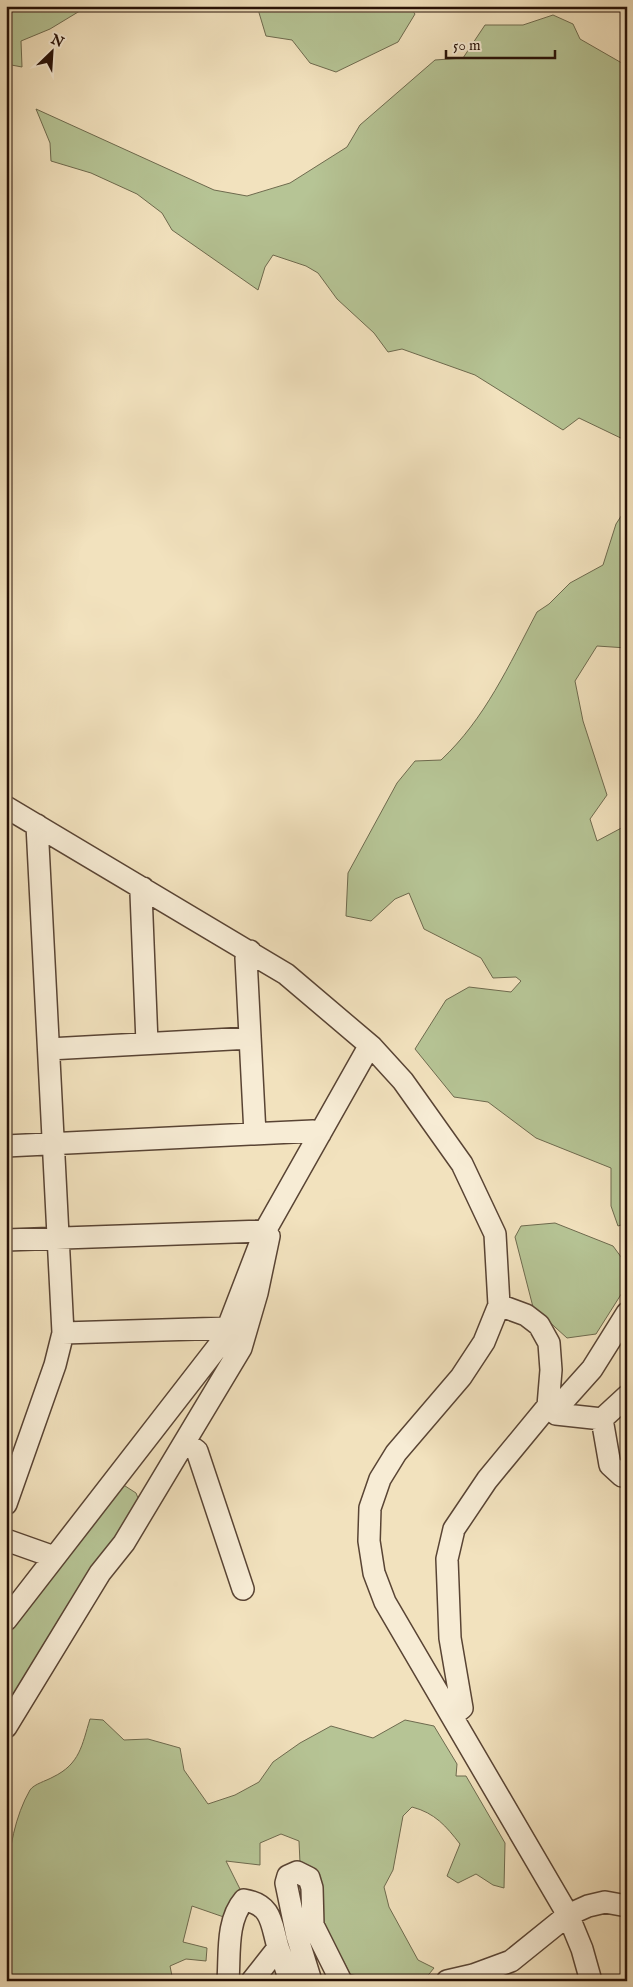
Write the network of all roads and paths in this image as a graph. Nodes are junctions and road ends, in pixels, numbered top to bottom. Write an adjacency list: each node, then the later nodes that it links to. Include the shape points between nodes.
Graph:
1 (6, 807): 2 (street)
2 (36, 824): 3 (street); 8 (street)
3 (143, 888): 4 (street); 6 (street)
4 (250, 951): 5 (street, via 246,958); 7 (street, via 286,974)
5 (250, 1038): 6 (street); 9 (street)
6 (147, 1043): 8 (street)
7 (372, 1047): 10 (street, via 366,1052); 16 (street, via 403,1081 462,1164 495,1234)
8 (49, 1049): 11 (street)
9 (255, 1134): 10 (street, via 313,1131); 11 (street)
10 (320, 1134): 13 (street)
11 (54, 1145): 12 (street); 14 (street)
12 (6, 1146)
13 (265, 1231): 14 (street); 18 (street); 23 (street, via 270,1236 241,1348)
14 (59, 1238): 15 (street); 19 (street)
15 (6, 1240)
16 (500, 1305): 21 (street, via 526,1315 539,1326 550,1343); 30 (street, via 484,1342 461,1377 396,1453 380,1479 370,1508 369,1541 374,1573 385,1602)
17 (627, 1313): 21 (street, via 592,1369 558,1406)
18 (228, 1328): 19 (street); 27 (street, via 223,1340)
19 (63, 1333): 25 (street, via 55,1366)
20 (627, 1396): 22 (street)
21 (548, 1406): 22 (street, via 556,1414); 30 (street, via 487,1480 454,1529 447,1559 450,1638 462,1708)
22 (602, 1419): 24 (street, via 610,1465 622,1476)
23 (185, 1442): 28 (street, via 196,1451); 31 (street)
24 (627, 1475)
25 (6, 1504)
26 (6, 1540): 27 (street)
27 (54, 1557): 29 (street)
28 (242, 1588)
29 (6, 1620)
30 (452, 1716): 33 (street)
31 (6, 1727)
32 (627, 1906): 33 (street, via 605,1902)
33 (568, 1916): 40 (street, via 511,1961); 41 (street)
34 (278, 1948): 35 (street, via 271,1919 265,1909 244,1900 235,1911 232,1924); 36 (street); 37 (street)
35 (228, 1981)
36 (252, 1981)
37 (289, 1981)
38 (312, 1981): 39 (street, via 297,1936 286,1883 288,1876 297,1872 309,1878 313,1925)
39 (341, 1981)
40 (447, 1981)
41 (591, 1981)

